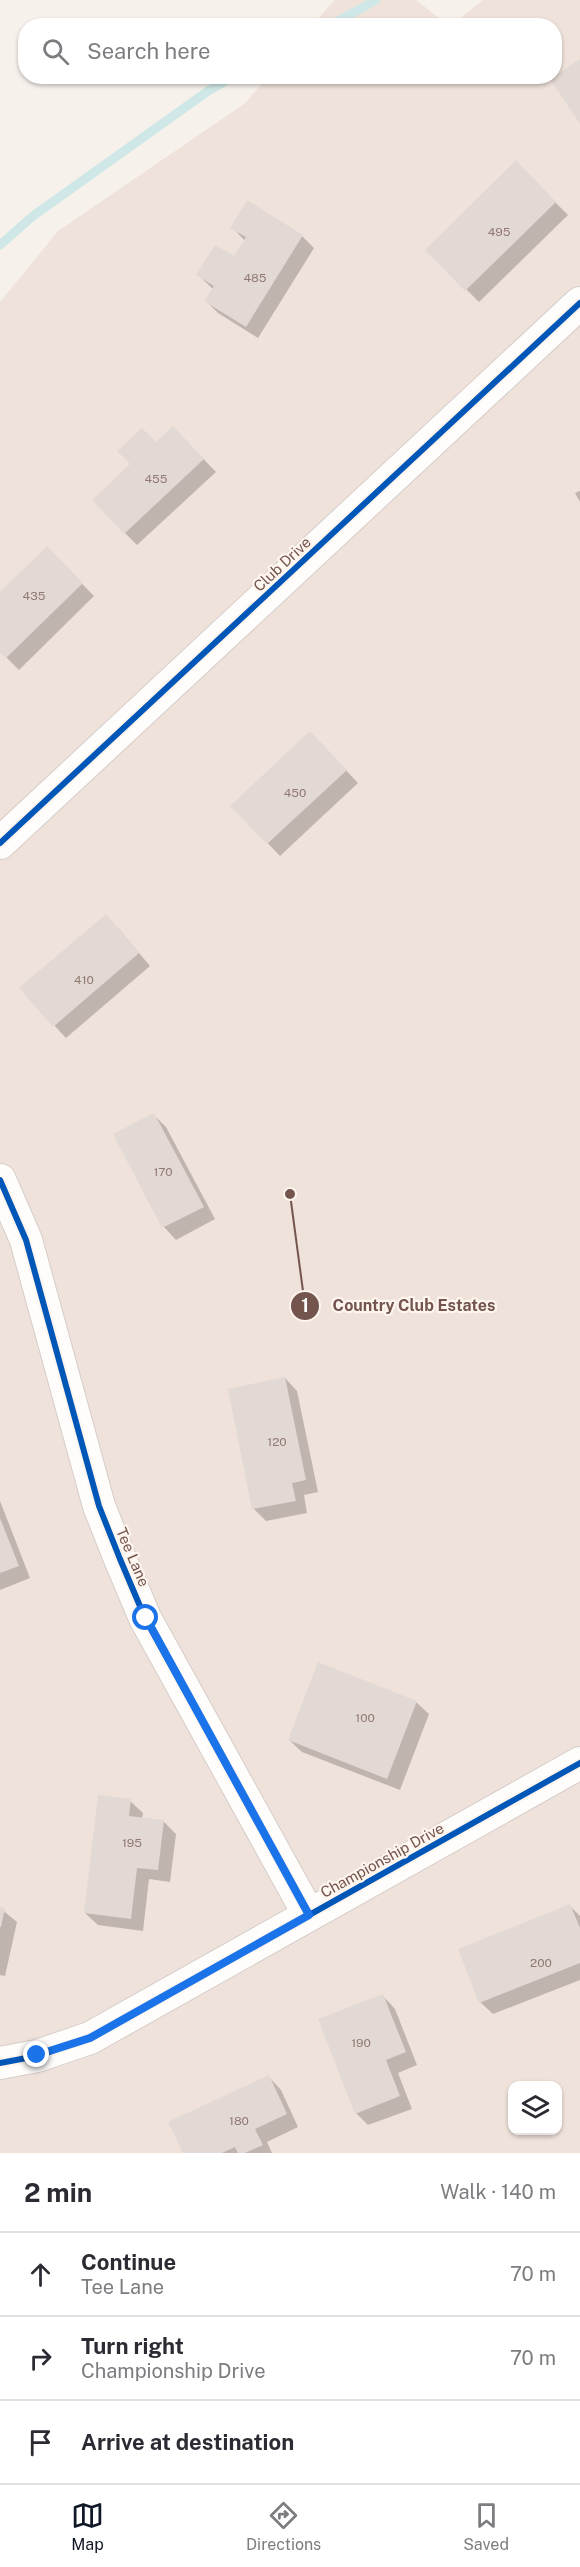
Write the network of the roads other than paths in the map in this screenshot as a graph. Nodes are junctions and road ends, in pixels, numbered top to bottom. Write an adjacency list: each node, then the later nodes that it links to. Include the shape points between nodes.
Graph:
1 (580, 304): 2 (street, Club Drive)
2 (0, 843)
3 (0, 1180): 5 (street, Tee Lane, via 26,1240 99,1506 120,1558 146,1618)
4 (580, 1763): 5 (street, Championship Drive)
5 (309, 1915): 6 (street, Championship Drive, via 90,2038)
6 (0, 2063)

